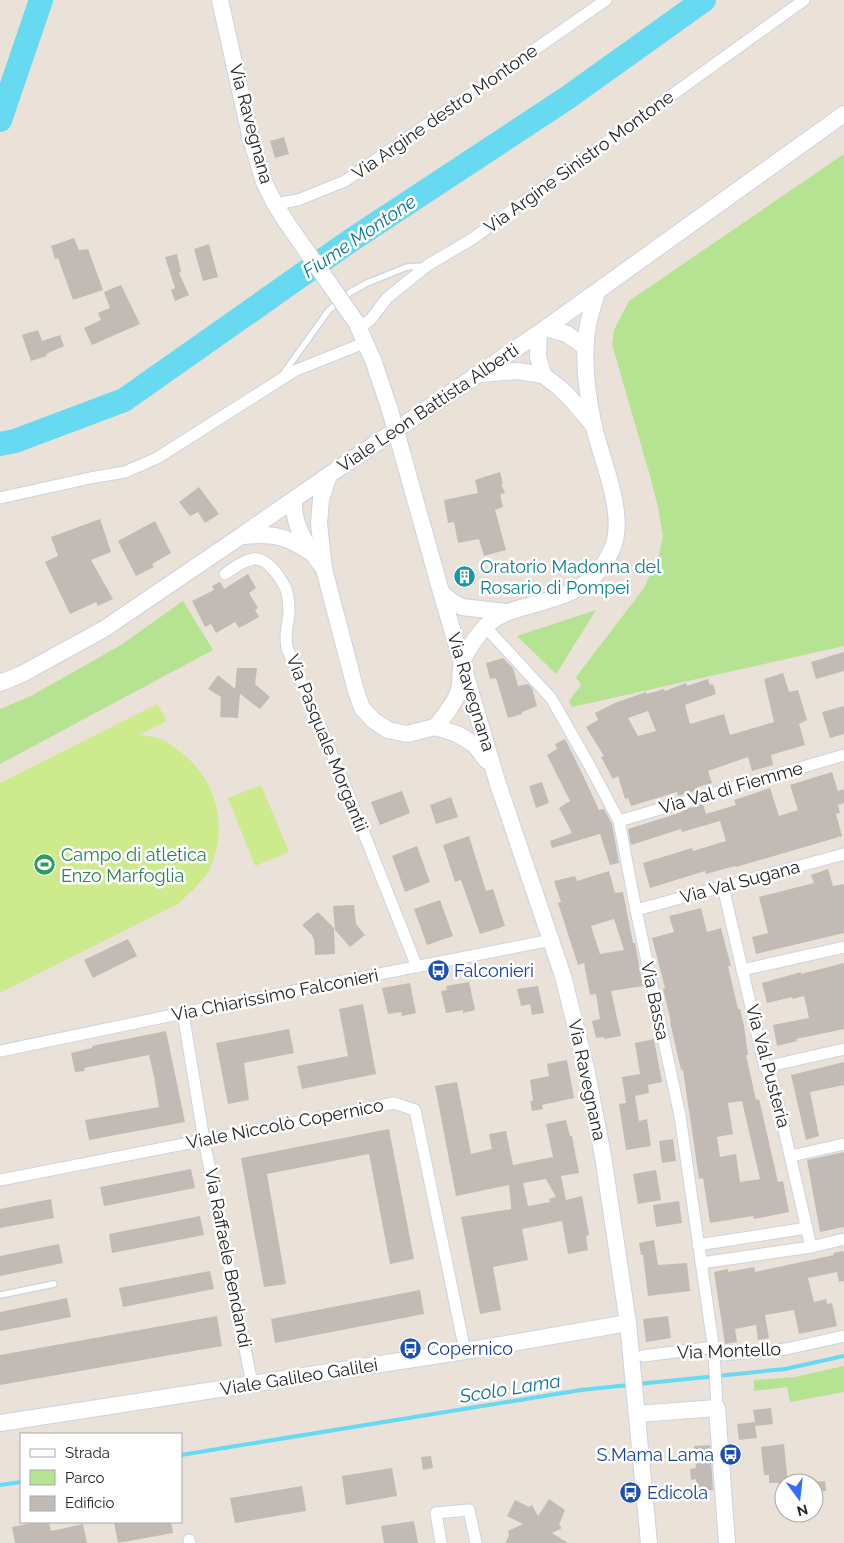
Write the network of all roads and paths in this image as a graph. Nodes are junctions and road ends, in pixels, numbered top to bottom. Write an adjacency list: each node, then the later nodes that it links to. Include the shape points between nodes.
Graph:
1 (220, 0): 5 (main road, Via Ravegnana, via 250,135 264,182)
2 (606, 0): 5 (street, Via Argine destro Montone, via 344,181 298,200)
3 (804, 0): 6 (street, Via Argine Sinistro Montone, via 472,238)
4 (844, 114): 7 (main road, Viale Leon Battista Alberti)
5 (275, 204): 9 (main road, Via Ravegnana, bridge)
6 (428, 265): 9 (street, Via Argine Sinistro Montone, via 387,298); 13 (lane, via 407,268 349,293 328,310)
7 (597, 292): 8 (main road, Viale Leon Battista Alberti); 10 (main road, via 588,324)
8 (543, 330): 10 (main road, via 567,334); 11 (main road, Viale Leon Battista Alberti); 12 (main road, via 538,356)
9 (360, 331): 13 (street, Via Argine Sinistro Montone, via 359,345 294,371); 23 (main road, Via Ravegnana, bridge, via 389,407)
10 (586, 347): 14 (main road)
11 (478, 374): 12 (main road, via 516,371); 15 (main road, Viale Leon Battista Alberti)
12 (543, 375): 14 (main road, via 572,399)
13 (278, 381): 16 (street, Via Argine Sinistro Montone, via 157,458 125,472)
14 (594, 426): 24 (main road, via 616,506 613,548 602,566 574,592)
15 (329, 475): 17 (main road, Viale Leon Battista Alberti); 18 (main road)
16 (0, 498)
17 (294, 500): 18 (main road); 19 (main road, Viale Leon Battista Alberti); 20 (main road, via 296,521)
18 (319, 523): 21 (main road)
19 (241, 536): 20 (main road, via 279,536); 27 (main road, Viale Leon Battista Alberti, via 104,629)
20 (312, 554): 21 (main road)
21 (324, 569): 28 (main road, via 362,708 372,720 388,730 407,734)
22 (225, 574): 37 (street, Via Pasquale Morgantii, via 242,563 263,560 286,590 289,613 285,632 287,648)
23 (441, 592): 24 (main road, via 462,607); 26 (main road, Via Ravegnana)
24 (506, 612): 26 (main road, via 479,633)
25 (491, 633): 31 (street, Via Bassa, via 551,698)
26 (462, 662): 28 (main road, via 455,701); 30 (main road, Via Ravegnana)
27 (0, 683)
28 (435, 727): 30 (main road, via 474,744)
29 (844, 755): 31 (street, Via Val di Fiemme)
30 (497, 781): 35 (main road, Via Ravegnana)
31 (619, 821): 34 (street, Via Bassa)
32 (844, 854): 33 (street, Via Val Sugana)
33 (723, 887): 34 (street, Via Val Sugana); 38 (street, Via Val Pusteria)
34 (636, 910): 49 (street, Via Bassa, via 680,1116)
35 (551, 940): 37 (street, Via Chiarissimo Falconieri); 54 (main road, Via Ravegnana, via 586,1068)
36 (844, 947): 38 (street)
37 (417, 967): 39 (street, Via Chiarissimo Falconieri)
38 (742, 970): 42 (street, Via Val Pusteria)
39 (183, 1013): 41 (street, Via Chiarissimo Falconieri); 43 (street, Via Raffaele Bendandi)
40 (844, 1049): 42 (street)
41 (0, 1051)
42 (765, 1067): 45 (street, Via Val Pusteria, via 773,1082)
43 (204, 1140): 46 (street, Viale Niccolò Copernico); 56 (street, Viale Niccolò Copernico, via 394,1103 415,1110); 59 (street, Via Raffaele Bendandi)
44 (844, 1144): 45 (street)
45 (791, 1156): 47 (street, Via Val Pusteria)
46 (0, 1180)
47 (807, 1228): 49 (street); 50 (street, Via Val Pusteria)
48 (844, 1239): 50 (street)
49 (698, 1245): 51 (street, Via Bassa)
50 (811, 1247): 51 (street)
51 (702, 1263): 57 (street, Via Bassa)
52 (54, 1284): 53 (lane)
53 (0, 1295)
54 (628, 1323): 56 (main road, Viale Galileo Galilei); 58 (main road, Via Ravegnana)
55 (844, 1336): 57 (street, Via Montello, via 786,1349 724,1355)
56 (465, 1351): 59 (main road, Viale Galileo Galilei)
57 (714, 1351): 58 (street, Via Montello, via 707,1348); 60 (street, Via Bassa)
58 (637, 1357): 61 (main road, Via Ravegnana)
59 (252, 1384): 62 (main road, Viale Galileo Galilei)
60 (717, 1408): 61 (main road); 66 (main road)
61 (637, 1414): 65 (main road, Via Ravegnana)
62 (0, 1423)
63 (442, 1543): 64 (street, via 436,1513 469,1510)
64 (476, 1543)
65 (649, 1543)
66 (727, 1543)

